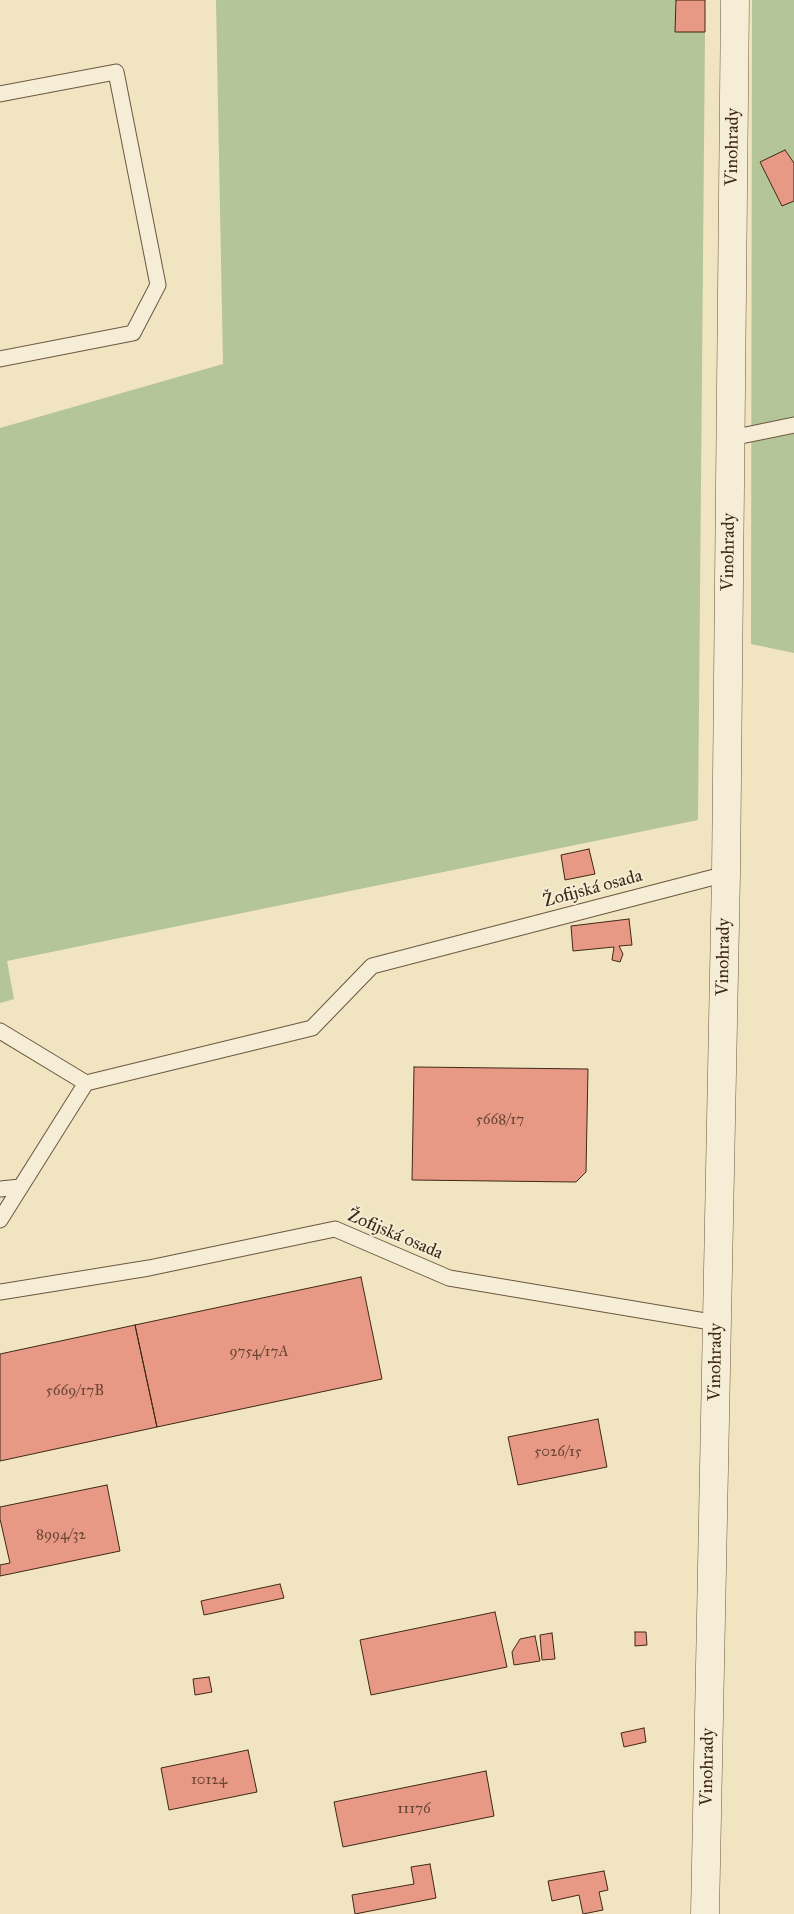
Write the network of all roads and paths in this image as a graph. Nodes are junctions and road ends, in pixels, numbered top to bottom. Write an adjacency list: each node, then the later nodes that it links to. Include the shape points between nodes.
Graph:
1 (735, 0): 5 (street, Vinohrady)
2 (0, 94): 3 (lane, via 116,72 158,285 133,333)
3 (0, 359)
4 (794, 425): 5 (lane)
5 (730, 438): 6 (street, Vinohrady)
6 (726, 874): 8 (lane, Žofijská osada, via 372,966 312,1028); 13 (street, Vinohrady)
7 (0, 1031): 8 (lane)
8 (86, 1083): 9 (lane)
9 (20, 1187): 10 (lane); 11 (lane)
10 (0, 1189)
11 (0, 1220)
12 (0, 1292): 13 (lane, Žofijská osada, via 149,1268 334,1229 450,1278)
13 (717, 1323): 14 (street, Vinohrady)
14 (704, 1914)

